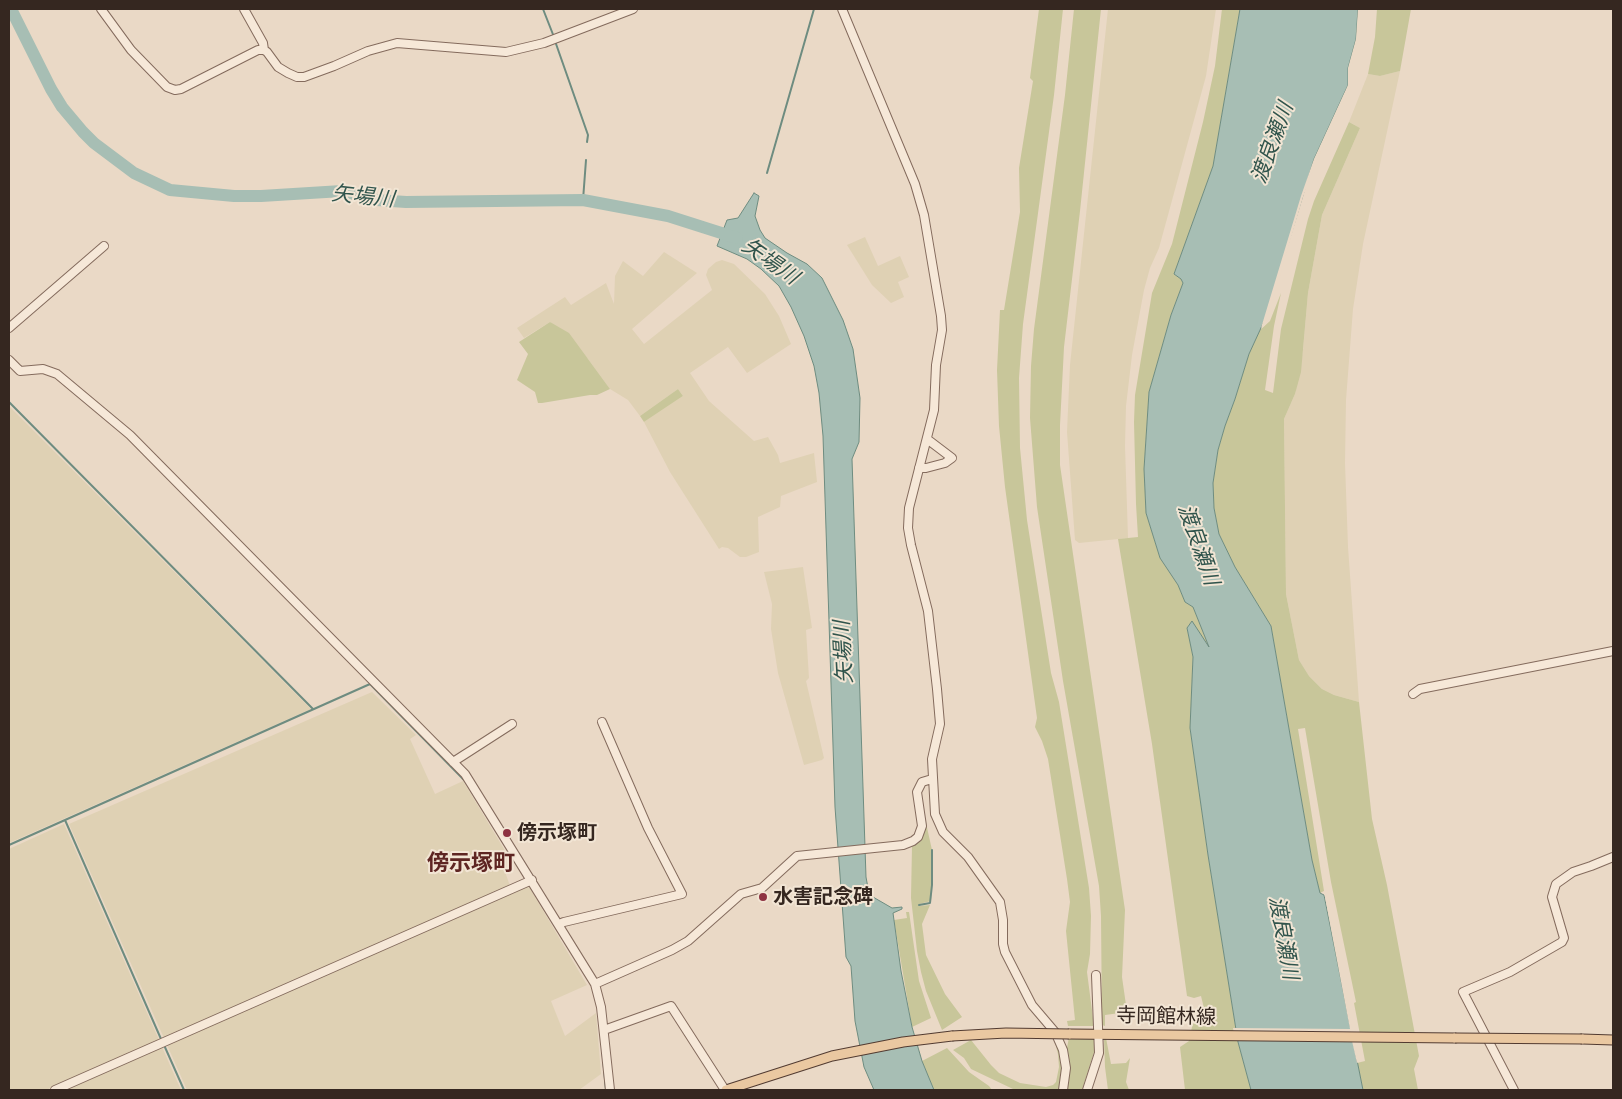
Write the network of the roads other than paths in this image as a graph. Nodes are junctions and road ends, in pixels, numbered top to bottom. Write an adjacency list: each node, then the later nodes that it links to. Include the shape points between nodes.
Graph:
1 (101, 9): 5 (street, via 131,50 167,87 175,90)
2 (244, 9): 5 (street)
3 (633, 9): 5 (street, via 544,43 506,52 397,43 304,77 278,67)
4 (842, 9): 9 (street, via 915,184 924,215 939,293 942,330 934,410)
5 (264, 50)
6 (104, 246): 7 (street)
7 (9, 328)
8 (9, 360): 15 (street, via 20,371 43,369 57,374 130,435)
9 (927, 439): 10 (street); 10 (street, via 952,458 945,463)
10 (919, 468): 16 (street, via 909,508 908,528 928,611 937,689 940,724 932,759)
11 (1613, 651): 12 (street, via 1420,689)
12 (1413, 694)
13 (602, 722): 19 (street, via 648,828 682,894)
14 (512, 724): 15 (street)
15 (454, 762): 18 (street, via 469,779)
16 (932, 779): 21 (street, via 922,782 917,792 922,826 913,841 903,845 801,854 762,888 741,894 688,941); 28 (street, via 935,814 940,827 997,896 1002,911 1005,952 1032,1004 1060,1040 1066,1068)
17 (1613, 857): 30 (street, via 1573,872 1556,884 1552,897 1564,938 1562,942 1510,972 1463,992)
18 (532, 880): 19 (street); 26 (street)
19 (559, 924): 21 (street)
20 (1096, 975): 23 (street)
21 (595, 984): 22 (street)
22 (604, 1030): 25 (street, via 671,1006); 27 (street)
23 (1101, 1033): 24 (main road, 寺岡館林線, bridge); 25 (main road, 寺岡館林線, bridge, via 1014,1033 932,1038 832,1056); 29 (street, via 1099,1053)
24 (1613, 1040)
25 (728, 1089)
26 (55, 1090)
27 (610, 1090)
28 (1063, 1090)
29 (1087, 1090)
30 (1514, 1090)

